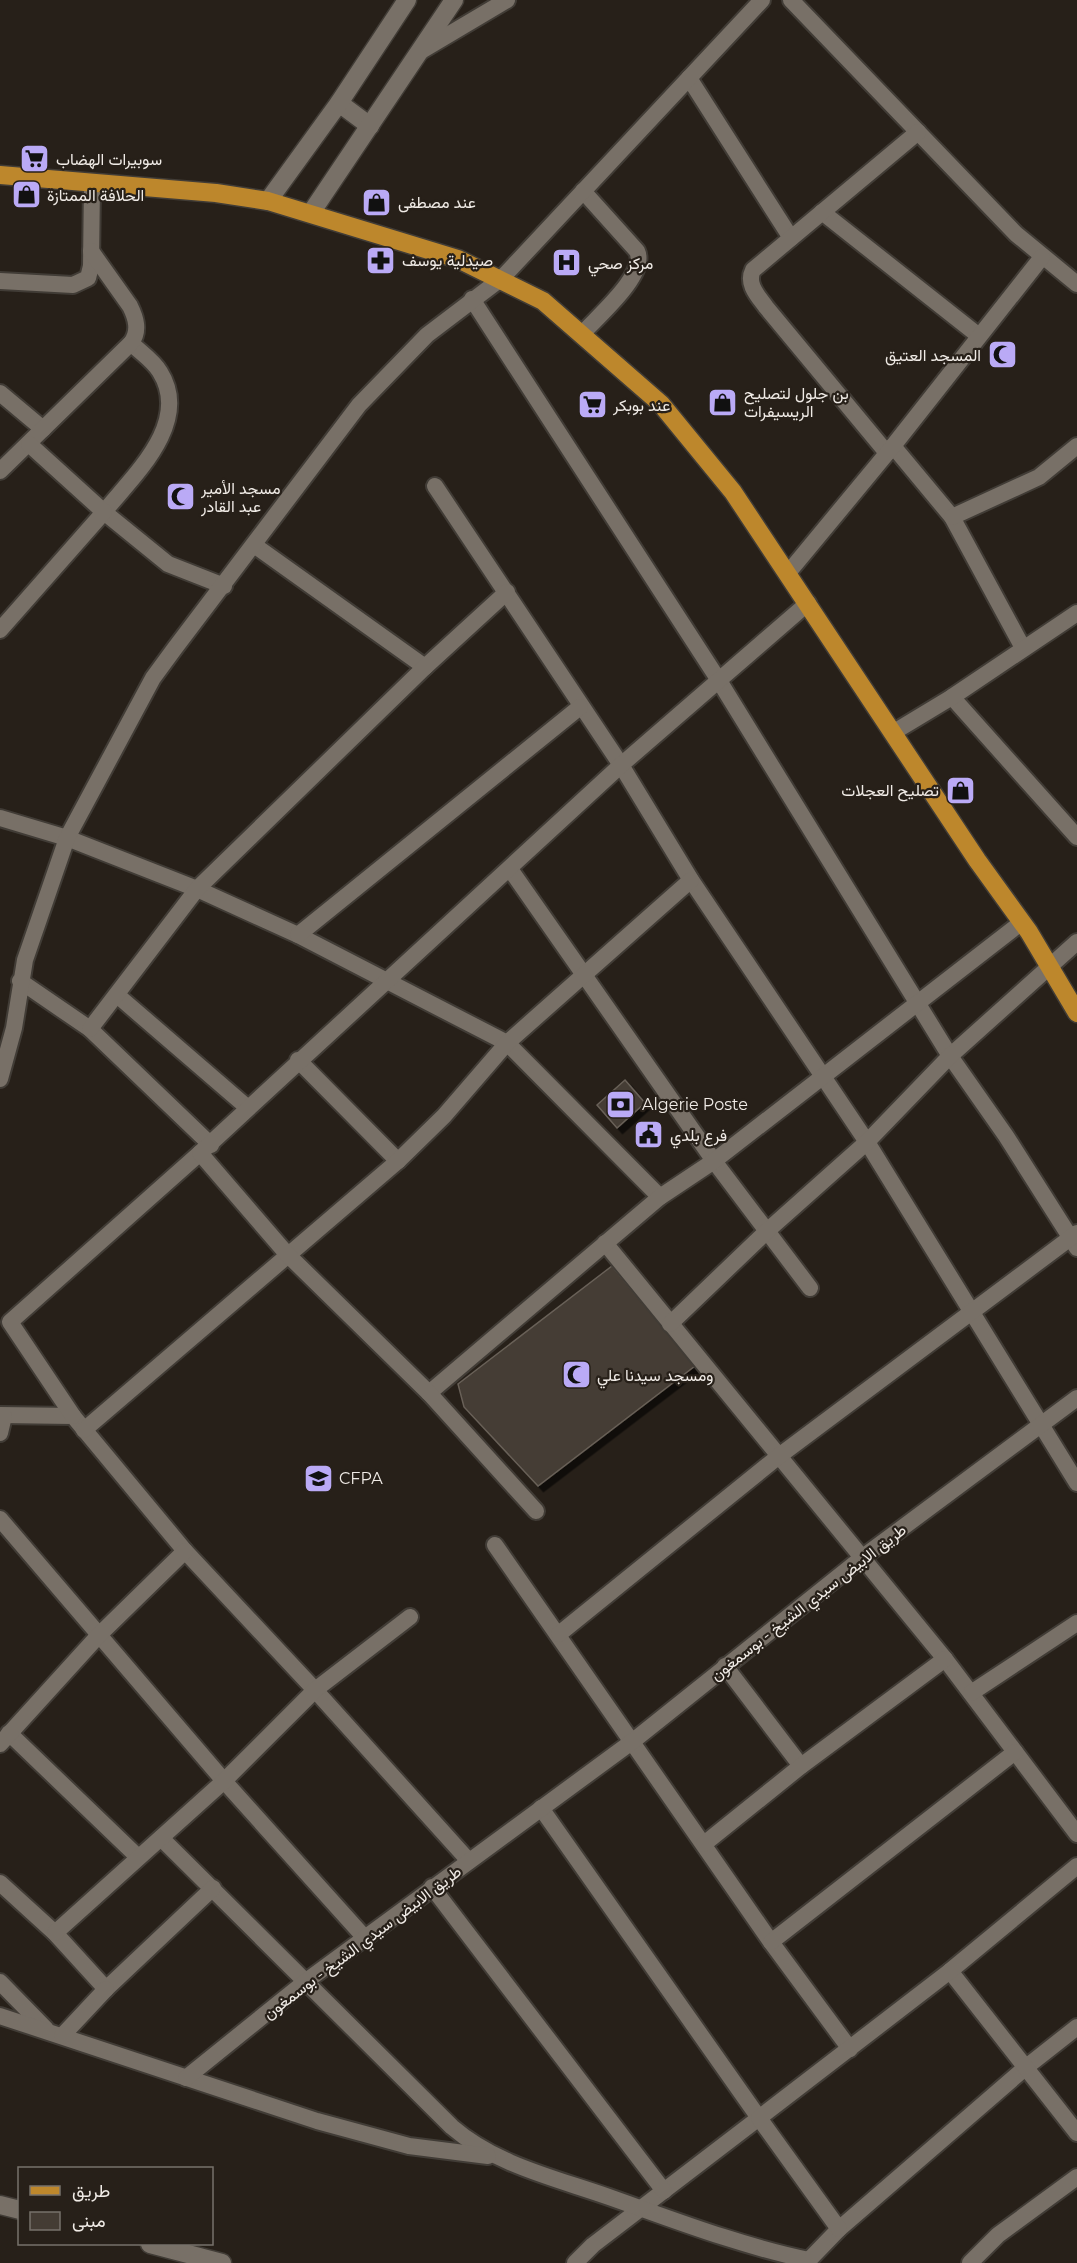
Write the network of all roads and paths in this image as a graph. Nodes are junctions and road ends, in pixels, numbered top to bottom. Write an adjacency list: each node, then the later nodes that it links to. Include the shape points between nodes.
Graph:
1 (407, 0): 8 (street)
2 (454, 0): 6 (street)
3 (507, 0): 6 (street)
4 (762, 0): 7 (street)
5 (791, 0): 10 (street)
6 (422, 51): 9 (street)
7 (689, 78): 13 (street); 17 (street)
8 (339, 104): 9 (street); 14 (street)
9 (370, 126): 16 (street)
10 (918, 132): 15 (street); 19 (street)
11 (0, 175): 12 (main road)
12 (92, 183): 14 (main road); 18 (street)
13 (583, 191): 20 (street); 24 (street, via 637,250 639,260 628,283)
14 (268, 201): 16 (main road)
15 (822, 212): 17 (street); 25 (street)
16 (312, 213): 20 (main road, via 458,259)
17 (790, 238): 30 (street, via 753,270 752,286)
18 (91, 251): 21 (street, via 90,273 80,284); 26 (street, via 133,312 136,330)
19 (1042, 257): 22 (street); 25 (street)
20 (502, 278): 23 (street); 24 (main road, via 543,301)
21 (0, 281)
22 (1077, 284)
23 (472, 299): 36 (street, via 427,335 359,405); 45 (street)
24 (582, 334): 37 (main road, via 661,404 701,450)
25 (979, 336): 30 (street)
26 (131, 343): 28 (street); 34 (street, via 162,374 168,400 167,422 155,448)
27 (0, 393): 28 (street)
28 (43, 429): 29 (street)
29 (29, 444): 32 (street); 34 (street)
30 (890, 449): 35 (street); 37 (street)
31 (1076, 450): 35 (street, via 1040,477)
32 (0, 471)
33 (435, 486): 39 (street)
34 (104, 512): 38 (street, via 168,564); 42 (street)
35 (952, 518): 43 (street)
36 (254, 545): 38 (street); 44 (street)
37 (788, 573): 40 (main road)
38 (224, 586): 52 (street, via 153,678)
39 (507, 592): 44 (street); 47 (street)
40 (808, 603): 45 (street); 48 (main road)
41 (1077, 613): 43 (street)
42 (0, 630)
43 (1023, 648): 46 (street)
44 (426, 667): 55 (street)
45 (718, 680): 49 (street); 64 (street)
46 (952, 697): 48 (street); 51 (street)
47 (580, 706): 49 (street); 57 (street)
48 (894, 732): 56 (main road)
49 (621, 765): 53 (street); 54 (street)
50 (0, 818): 52 (street)
51 (1077, 837)
52 (67, 838): 55 (street); 62 (street, via 33,930)
53 (510, 869): 60 (street); 61 (street)
54 (691, 880): 60 (street); 72 (street)
55 (197, 889): 57 (street); 63 (street)
56 (1022, 922): 59 (main road); 64 (street)
57 (298, 935): 61 (street)
58 (1077, 942): 59 (street)
59 (1051, 966): 67 (main road); 70 (street)
60 (584, 978): 69 (street); 78 (street)
61 (387, 980): 69 (street); 71 (street)
62 (20, 981): 66 (street); 68 (street)
63 (117, 995): 68 (street); 74 (street)
64 (917, 1004): 70 (street); 72 (street)
65 (0, 1006): 66 (street)
66 (17, 1013): 73 (street)
67 (1077, 1013)
68 (90, 1029): 76 (street)
69 (507, 1043): 77 (street, via 444,1116); 79 (street)
70 (950, 1056): 75 (street); 81 (street)
71 (298, 1060): 74 (street); 77 (street)
72 (823, 1076): 75 (street); 78 (street)
73 (0, 1079)
74 (249, 1108): 76 (street)
75 (867, 1142): 80 (street); 85 (street)
76 (205, 1149): 83 (street); 86 (street)
77 (398, 1161): 83 (street)
78 (714, 1161): 79 (street); 80 (street)
79 (660, 1197): 82 (street)
80 (767, 1231): 84 (street); 87 (street)
81 (1075, 1240): 85 (street)
82 (605, 1244): 87 (street); 88 (street)
83 (287, 1254): 88 (street); 93 (street)
84 (810, 1288)
85 (972, 1314): 92 (street); 95 (street)
86 (5, 1316): 91 (street)
87 (670, 1324): 95 (street)
88 (429, 1394): 97 (street)
89 (1077, 1398): 92 (street, طريق الابيض سيدي الشيخ - بوسمغون)
90 (2, 1415): 91 (street); 94 (street)
91 (73, 1416): 93 (street)
92 (1040, 1426): 96 (street); 101 (street, طريق الابيض سيدي الشيخ - بوسمغون)
93 (84, 1430): 100 (street)
94 (0, 1433)
95 (779, 1456): 101 (street); 104 (street)
96 (1077, 1483)
97 (536, 1511)
98 (0, 1519): 105 (street)
99 (495, 1545): 104 (street)
100 (185, 1551): 105 (street); 108 (street)
101 (863, 1557): 106 (street); 107 (street, طريق الابيض سيدي الشيخ - بوسمغون)
102 (410, 1617): 108 (street)
103 (1077, 1623): 109 (street)
104 (559, 1634): 111 (street)
105 (99, 1635): 110 (street); 114 (street)
106 (945, 1659): 109 (street); 113 (street)
107 (724, 1666): 111 (street, طريق الابيض سيدي الشيخ - بوسمغون); 113 (street)
108 (315, 1690): 114 (street); 120 (street)
109 (971, 1693): 112 (street)
110 (4, 1738): 119 (street)
111 (633, 1741): 115 (street, طريق الابيض سيدي الشيخ - بوسمغون); 118 (street)
112 (1015, 1752): 116 (street); 127 (street)
113 (801, 1766): 118 (street)
114 (224, 1781): 117 (street); 126 (street)
115 (541, 1808): 120 (street, طريق الابيض سيدي الشيخ - بوسمغون); 138 (street)
116 (1077, 1834)
117 (161, 1838): 119 (street); 124 (street)
118 (704, 1844): 127 (street)
119 (138, 1857): 125 (street)
120 (470, 1861): 123 (street, طريق الابيض سيدي الشيخ - بوسمغون)
121 (1077, 1866): 128 (street)
122 (0, 1883): 125 (street)
123 (432, 1887): 126 (street, طريق الابيض سيدي الشيخ - بوسمغون); 142 (street)
124 (213, 1888): 130 (street); 131 (street)
125 (55, 1933): 131 (street)
126 (365, 1938): 130 (street, طريق الابيض سيدي الشيخ - بوسمغون)
127 (771, 1942): 135 (street)
128 (950, 1971): 135 (street); 136 (street)
129 (0, 1982): 134 (street)
130 (305, 1982): 137 (street, طريق الابيض سيدي الشيخ - بوسمغون); 140 (street, via 452,2127)
131 (106, 1989): 134 (street)
132 (0, 2016): 134 (street)
133 (1077, 2027): 136 (street)
134 (56, 2034): 137 (street)
135 (850, 2049): 138 (street)
136 (1025, 2068): 139 (street); 146 (street)
137 (186, 2078): 140 (street, via 409,2146)
138 (759, 2118): 142 (street); 146 (street)
139 (1077, 2133)
140 (494, 2156): 144 (street)
141 (1077, 2177): 151 (street, via 998,2235)
142 (664, 2192): 144 (street)
143 (0, 2205): 145 (street)
144 (640, 2208): 148 (street); 150 (street)
145 (18, 2210)
146 (839, 2229): 148 (street)
147 (154, 2245): 149 (street)
148 (814, 2262)
149 (222, 2263)
150 (575, 2263)
151 (970, 2263)

